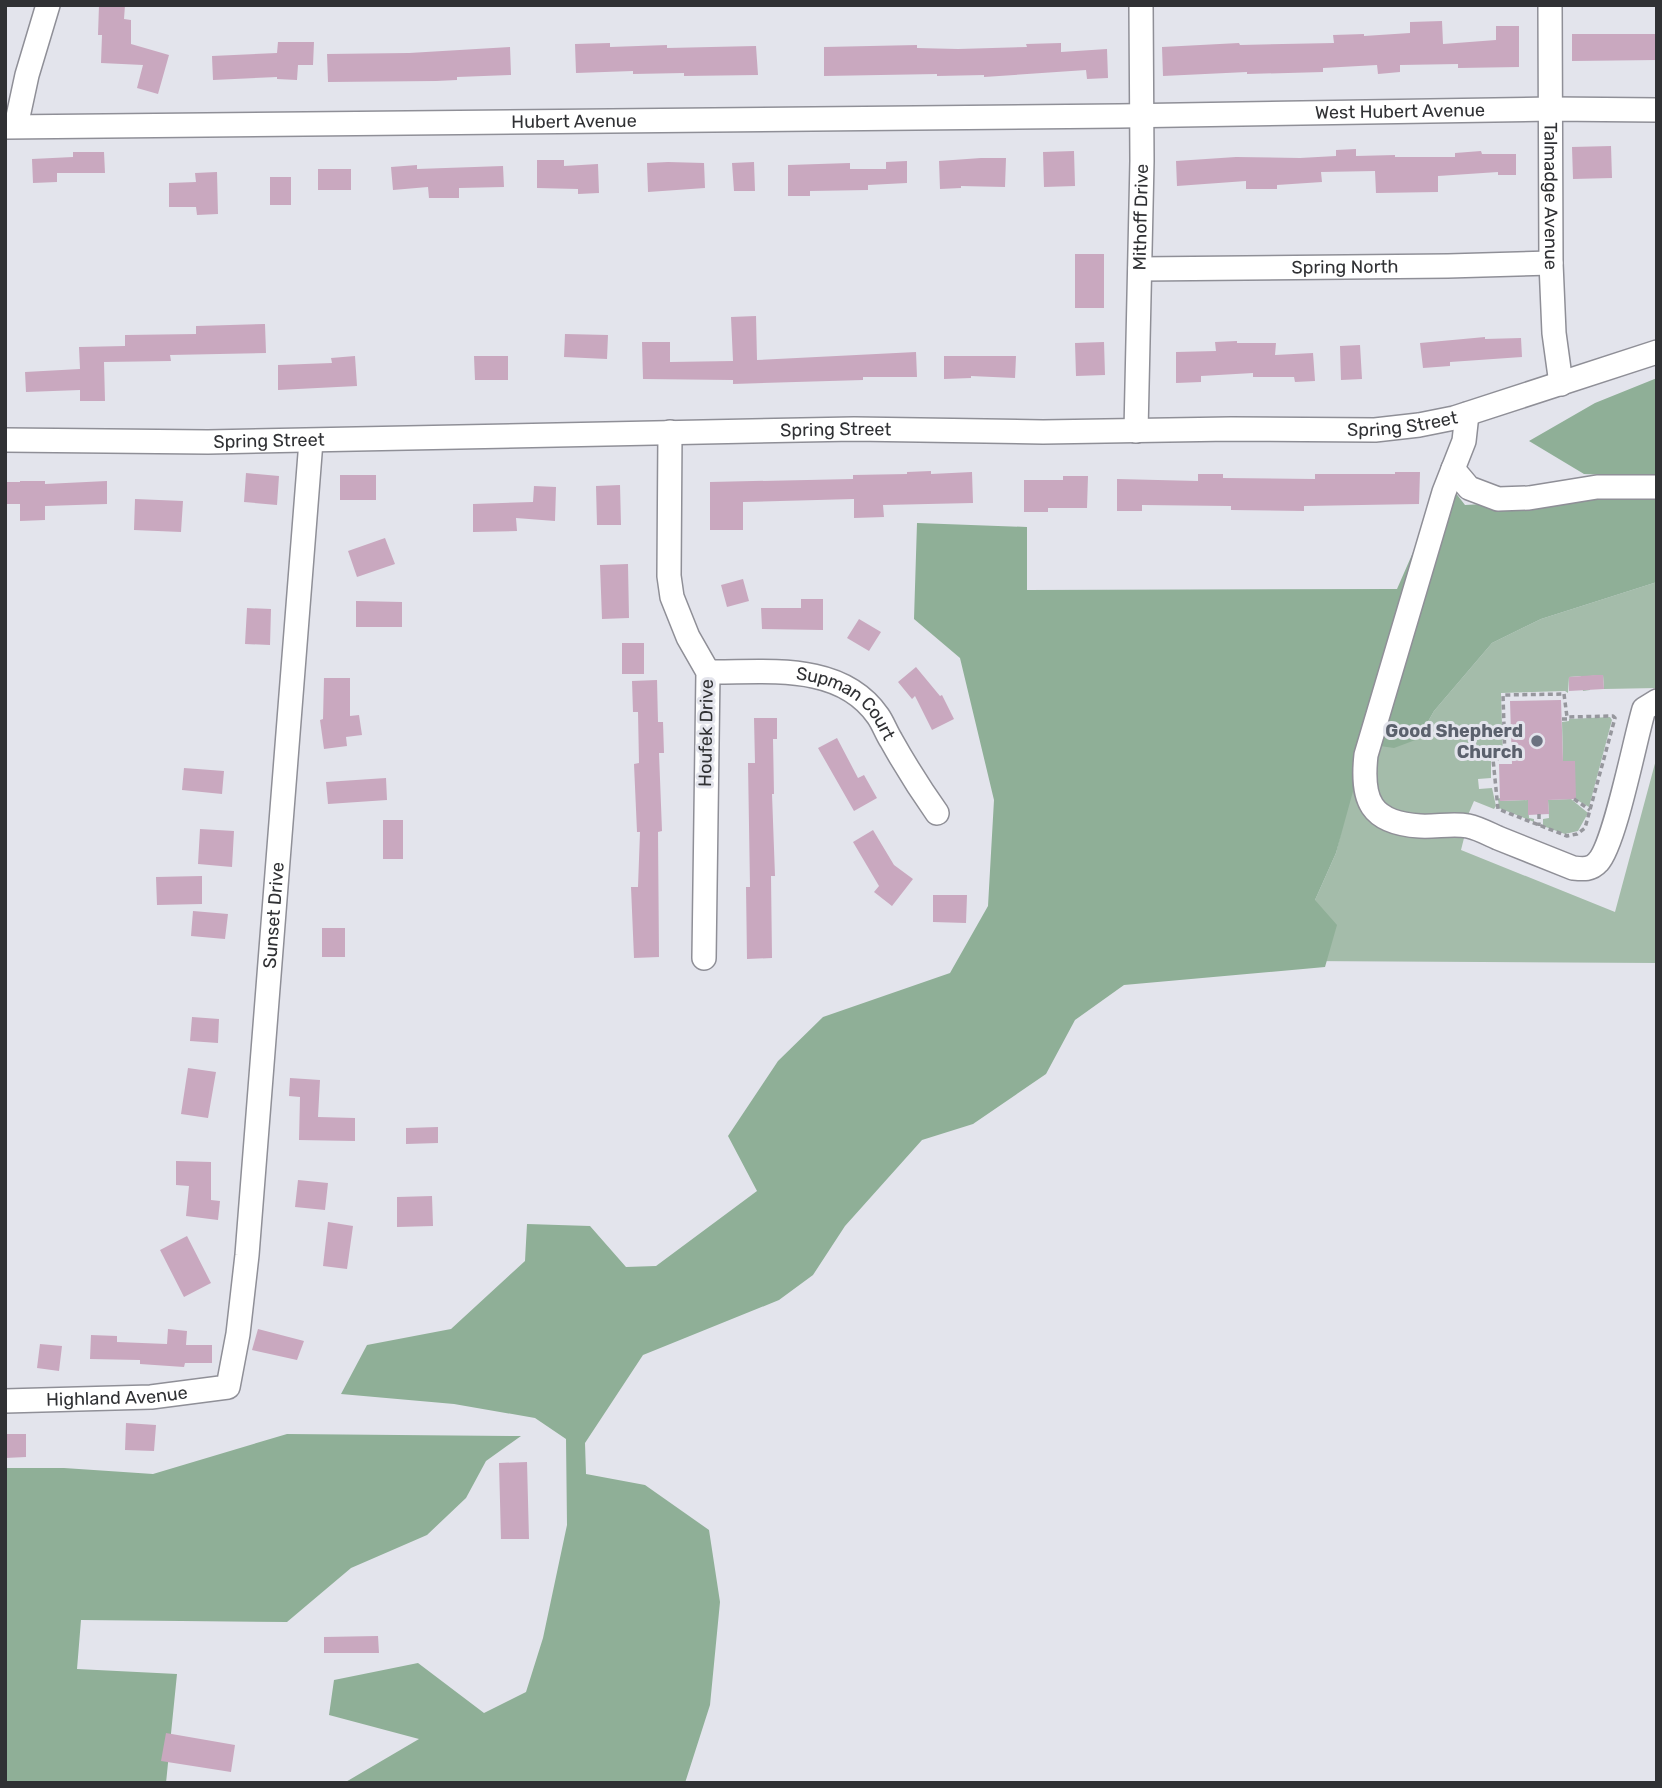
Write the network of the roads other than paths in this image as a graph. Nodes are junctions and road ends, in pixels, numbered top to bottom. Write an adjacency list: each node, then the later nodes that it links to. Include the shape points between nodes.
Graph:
1 (48, 5): 7 (street)
2 (1141, 5): 6 (street, Mithoff Drive)
3 (1550, 5): 4 (street, Talmadge Avenue)
4 (1551, 109): 5 (street, West Hubert Avenue); 6 (street, West Hubert Avenue); 8 (street, Talmadge Avenue)
5 (1657, 110)
6 (1142, 115): 7 (street, Hubert Avenue); 9 (street, Mithoff Drive)
7 (10, 127)
8 (1551, 262): 9 (street, Spring North); 11 (street, Talmadge Avenue)
9 (1140, 269): 13 (street, Mithoff Drive)
10 (1657, 352): 11 (street, Spring Street)
11 (1561, 384): 12 (street, Spring Street)
12 (1467, 414): 13 (street, Spring Street, via 1375,430); 17 (street, via 1464,441)
13 (1136, 431): 14 (street, Spring Street)
14 (670, 432): 16 (street, Spring Street); 19 (street, Houfek Drive, via 672,597)
15 (5, 440): 16 (street, Spring Street)
16 (311, 441): 23 (street, Sunset Drive, via 247,1255)
17 (1453, 469): 18 (street, via 1469,488 1498,499 1597,487); 20 (street, via 1366,755 1364,780 1372,806 1384,818 1403,824 1468,826 1585,870 1603,856 1644,709)
18 (1657, 487)
19 (708, 672): 21 (street, Supman Court, via 800,674 849,689 878,716); 22 (street, Houfek Drive)
20 (1657, 701)
21 (937, 813)
22 (704, 958)
23 (229, 1387): 24 (street, Highland Avenue, via 151,1397)
24 (5, 1401)

